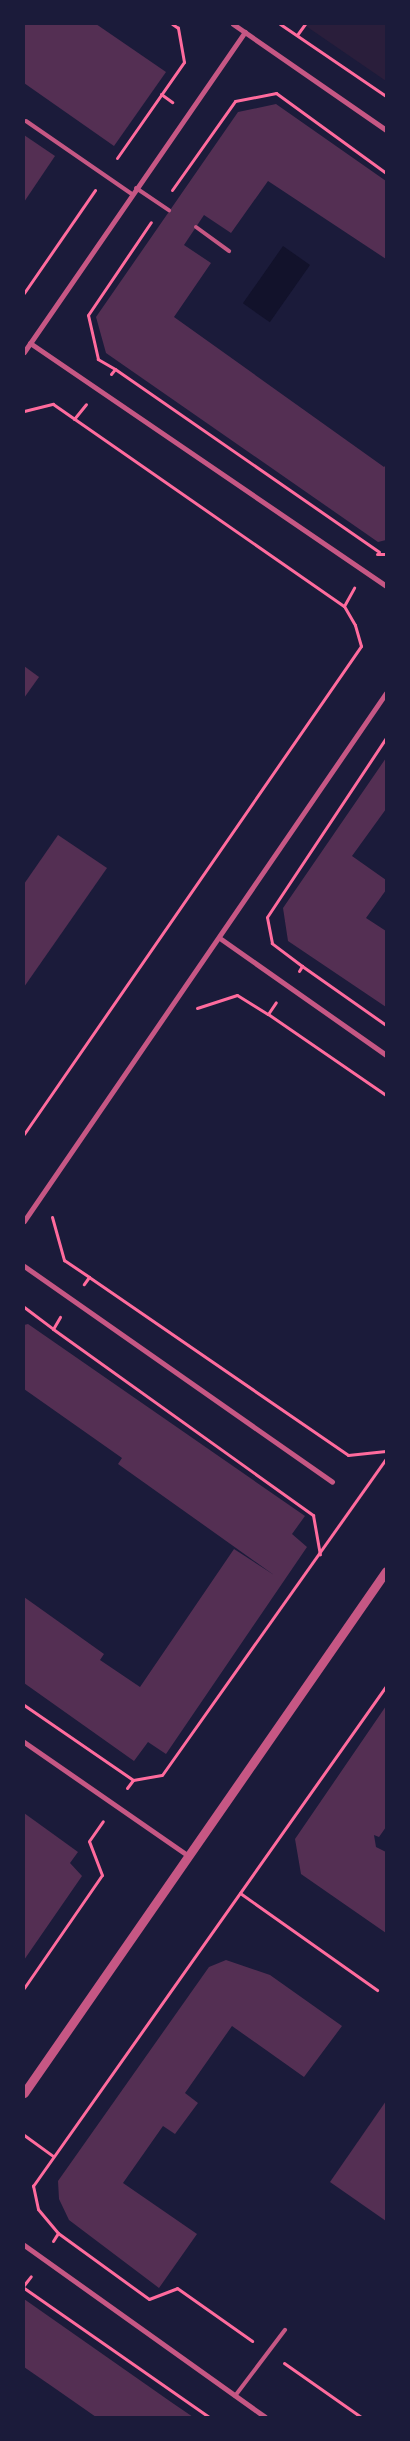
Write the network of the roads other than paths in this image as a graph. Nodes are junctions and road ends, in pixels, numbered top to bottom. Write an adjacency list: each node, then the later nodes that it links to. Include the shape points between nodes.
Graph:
1 (233, 24): 2 (street)
2 (245, 32): 4 (street); 5 (street)
3 (26, 122): 6 (lane)
4 (386, 130)
5 (136, 188): 6 (street); 7 (lane)
6 (132, 194): 10 (street)
7 (169, 210)
8 (196, 227): 9 (lane)
9 (229, 251)
10 (30, 344): 11 (street); 12 (street)
11 (24, 352)
12 (386, 586)
13 (386, 693): 14 (street)
14 (221, 939): 15 (street); 16 (street)
15 (386, 1055)
16 (24, 1221)
17 (24, 1266): 18 (street)
18 (332, 1482)
19 (386, 1571): 21 (street)
20 (24, 1742): 21 (street)
21 (187, 1855): 22 (street)
22 (24, 2094)
23 (24, 2245): 25 (street)
24 (285, 2330): 25 (lane)
25 (235, 2396): 26 (street)
26 (265, 2417)

